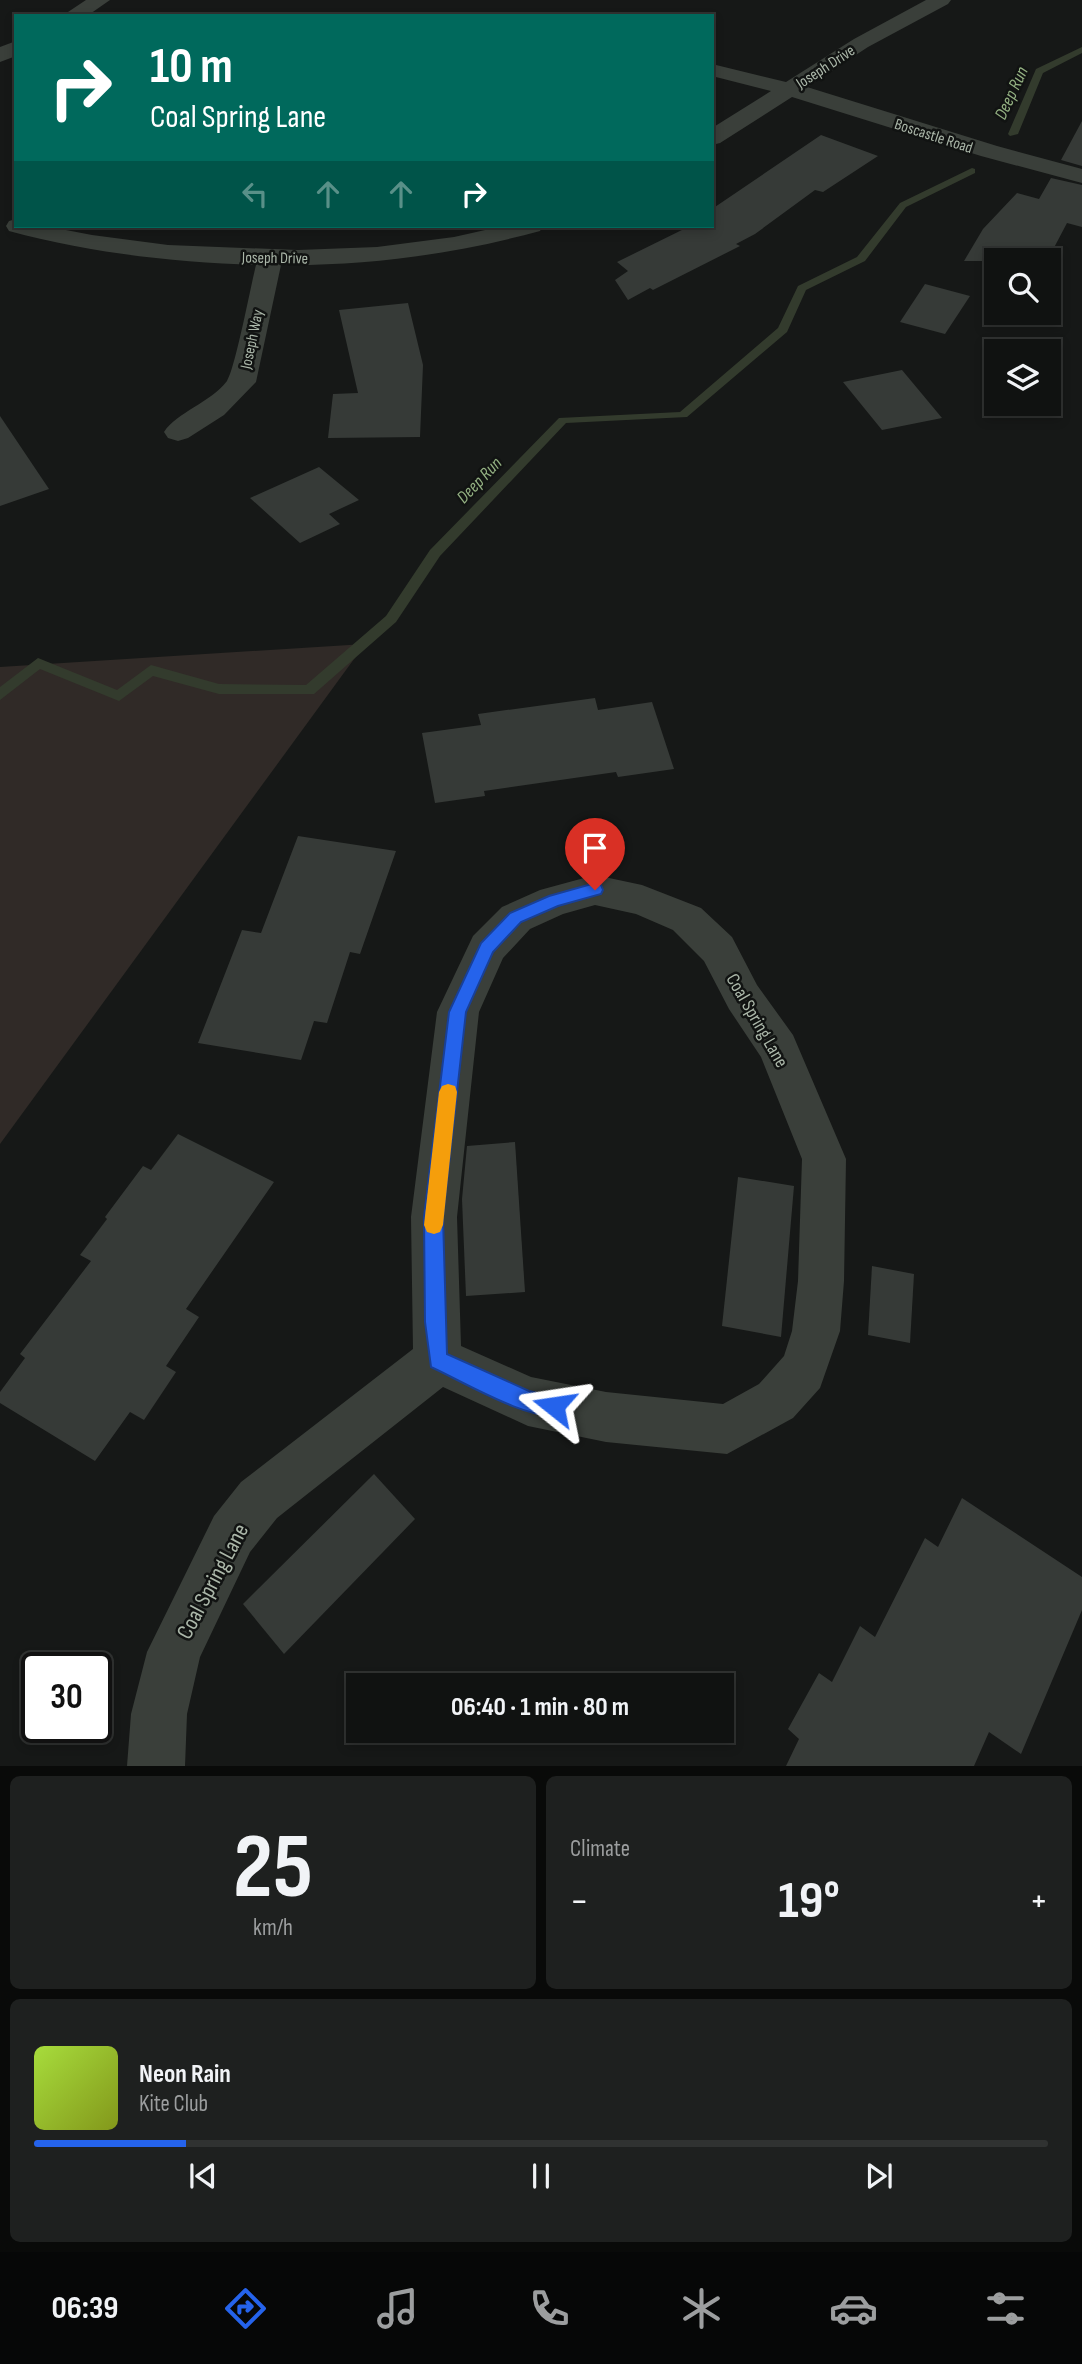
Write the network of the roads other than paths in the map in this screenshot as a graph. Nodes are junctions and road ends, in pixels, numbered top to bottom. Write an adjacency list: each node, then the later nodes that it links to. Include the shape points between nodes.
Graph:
1 (100, 0): 3 (street)
2 (941, 0): 5 (street, Joseph Drive)
3 (76, 14)
4 (714, 71): 5 (street, Boscastle Road)
5 (788, 90): 6 (street, Joseph Drive); 7 (street, Boscastle Road, via 1024,163)
6 (714, 137)
7 (1082, 176)
8 (26, 228): 10 (street, Joseph Drive, via 159,253)
9 (522, 228): 10 (street, Joseph Drive, via 431,248 355,257)
10 (270, 258): 11 (street, Joseph Way, via 242,382 214,409)
11 (178, 432)
12 (438, 1360): 12 (street, Coal Spring Lane, via 528,1401 606,1417 727,1429 776,1401 803,1371 817,1319 824,1159 778,1048 718,949 687,919 642,900 595,890 516,918 487,948 458,1012 434,1217); 13 (street, Coal Spring Lane, via 259,1500 232,1534 174,1652 159,1714)
13 (156, 1766)

